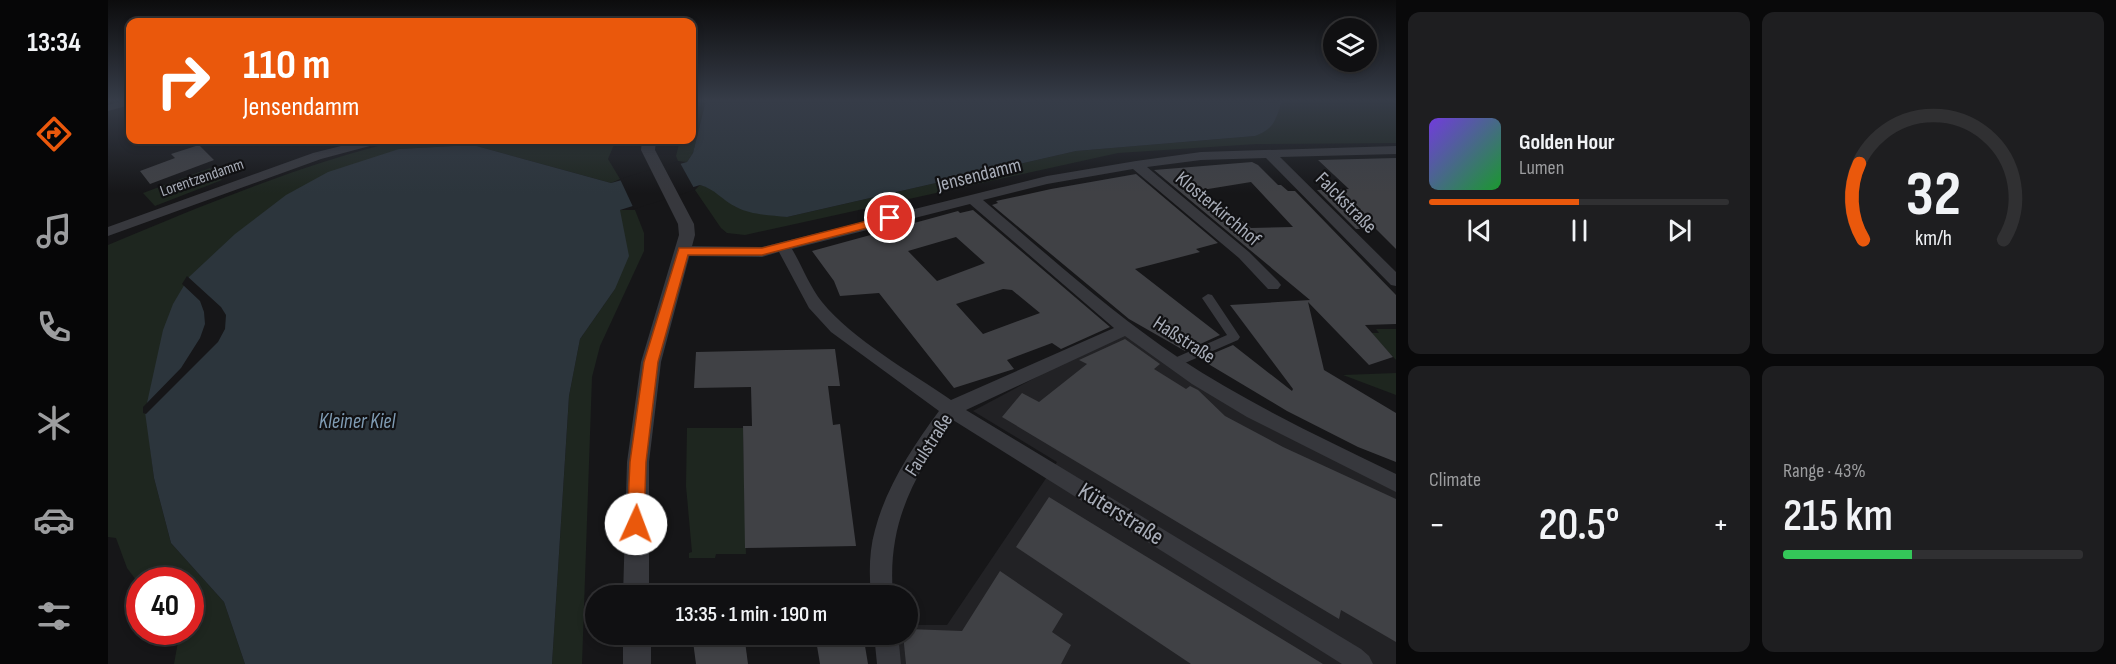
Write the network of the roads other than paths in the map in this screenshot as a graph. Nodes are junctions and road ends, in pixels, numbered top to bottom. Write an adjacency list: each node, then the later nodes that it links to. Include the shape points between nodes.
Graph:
1 (362, 144): 7 (street, Lorentzendamm, via 317,156)
2 (649, 144): 9 (street, via 656,168 686,224)
3 (1396, 150): 4 (street, Jensendamm)
4 (1268, 153): 5 (street, Jensendamm, via 1201,156); 10 (street, Falckstraße)
5 (1136, 165): 6 (street, Jensendamm); 11 (street, Klosterkirchhof, via 1244,255)
6 (972, 198): 8 (street, Jensendamm); 13 (street, Haßstraße)
7 (108, 232)
8 (784, 247): 9 (street, Jensendamm, via 740,253); 15 (street, Küterstraße, via 815,303 837,328)
9 (683, 251): 17 (street, via 651,362 638,462)
10 (1396, 281)
11 (1273, 285)
12 (1208, 298): 14 (street, via 1234,337)
13 (1126, 329): 14 (street, Haßstraße); 15 (street, Faulstraße)
14 (1174, 363): 16 (street, Haßstraße, via 1281,426)
15 (950, 409): 18 (street, Faulstraße, via 922,448 898,496 885,530); 23 (street, Küterstraße)
16 (1396, 483)
17 (636, 585)
18 (881, 585)
19 (637, 645): 21 (street)
20 (887, 645): 22 (street)
21 (637, 664)
22 (889, 664)
23 (1361, 664)

